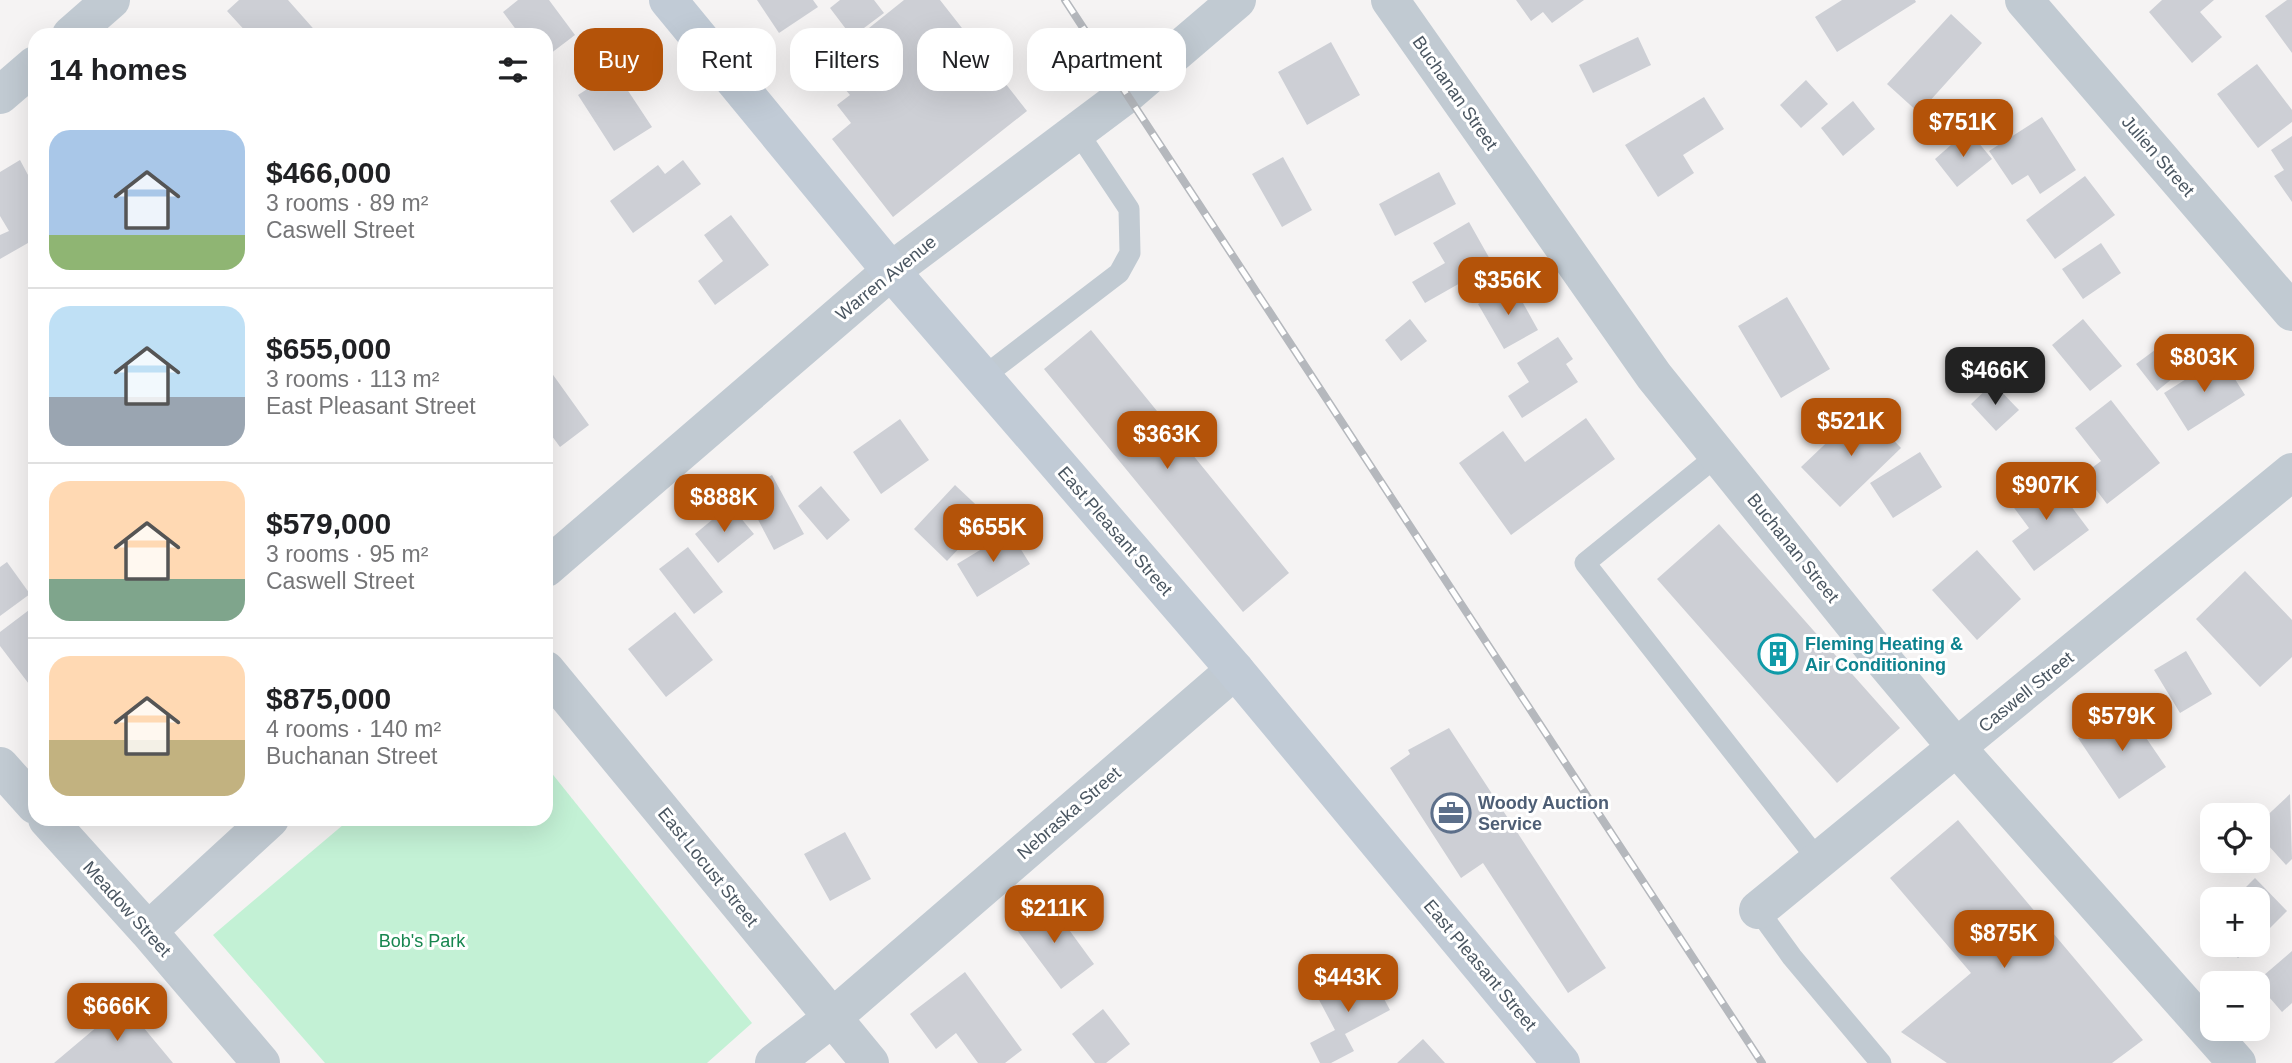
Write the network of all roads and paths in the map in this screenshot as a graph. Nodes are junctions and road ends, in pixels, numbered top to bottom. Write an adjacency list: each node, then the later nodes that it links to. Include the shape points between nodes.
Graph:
1 (111, 0): 6 (street)
2 (668, 0): 10 (main road, East Pleasant Street)
3 (1237, 0): 9 (street, Warren Avenue)
4 (1390, 0): 13 (street, Buchanan Street, via 1654,376)
5 (2024, 0): 11 (street, Julien Street)
6 (79, 28)
7 (28, 71): 8 (street)
8 (1, 91)
9 (1077, 131): 10 (street, Warren Avenue); 12 (lane, via 1129,209 1130,253 1119,273)
10 (891, 271): 12 (main road, East Pleasant Street); 15 (street, Warren Avenue)
11 (2292, 312)
12 (983, 377): 16 (main road, East Pleasant Street)
13 (1718, 455): 18 (street, Buchanan Street); 23 (lane, via 1585,563)
14 (2292, 472): 18 (street, Caswell Street)
15 (553, 562)
16 (1235, 670): 26 (street, Nebraska Street); 30 (main road, East Pleasant Street)
17 (553, 678): 26 (street, East Locust Street)
18 (1957, 748): 23 (street, Caswell Street); 32 (street, Buchanan Street)
19 (0, 766): 20 (street)
20 (28, 797)
21 (53, 826): 25 (street, Meadow Street)
22 (262, 826): 25 (street)
23 (1819, 861): 24 (street, Caswell Street)
24 (1758, 910): 31 (lane)
25 (148, 931): 27 (street, Meadow Street)
26 (832, 1017): 28 (street, Nebraska Street); 29 (street, East Locust Street)
27 (261, 1063)
28 (774, 1063)
29 (870, 1063)
30 (1561, 1063)
31 (1881, 1063)
32 (2237, 1063)

